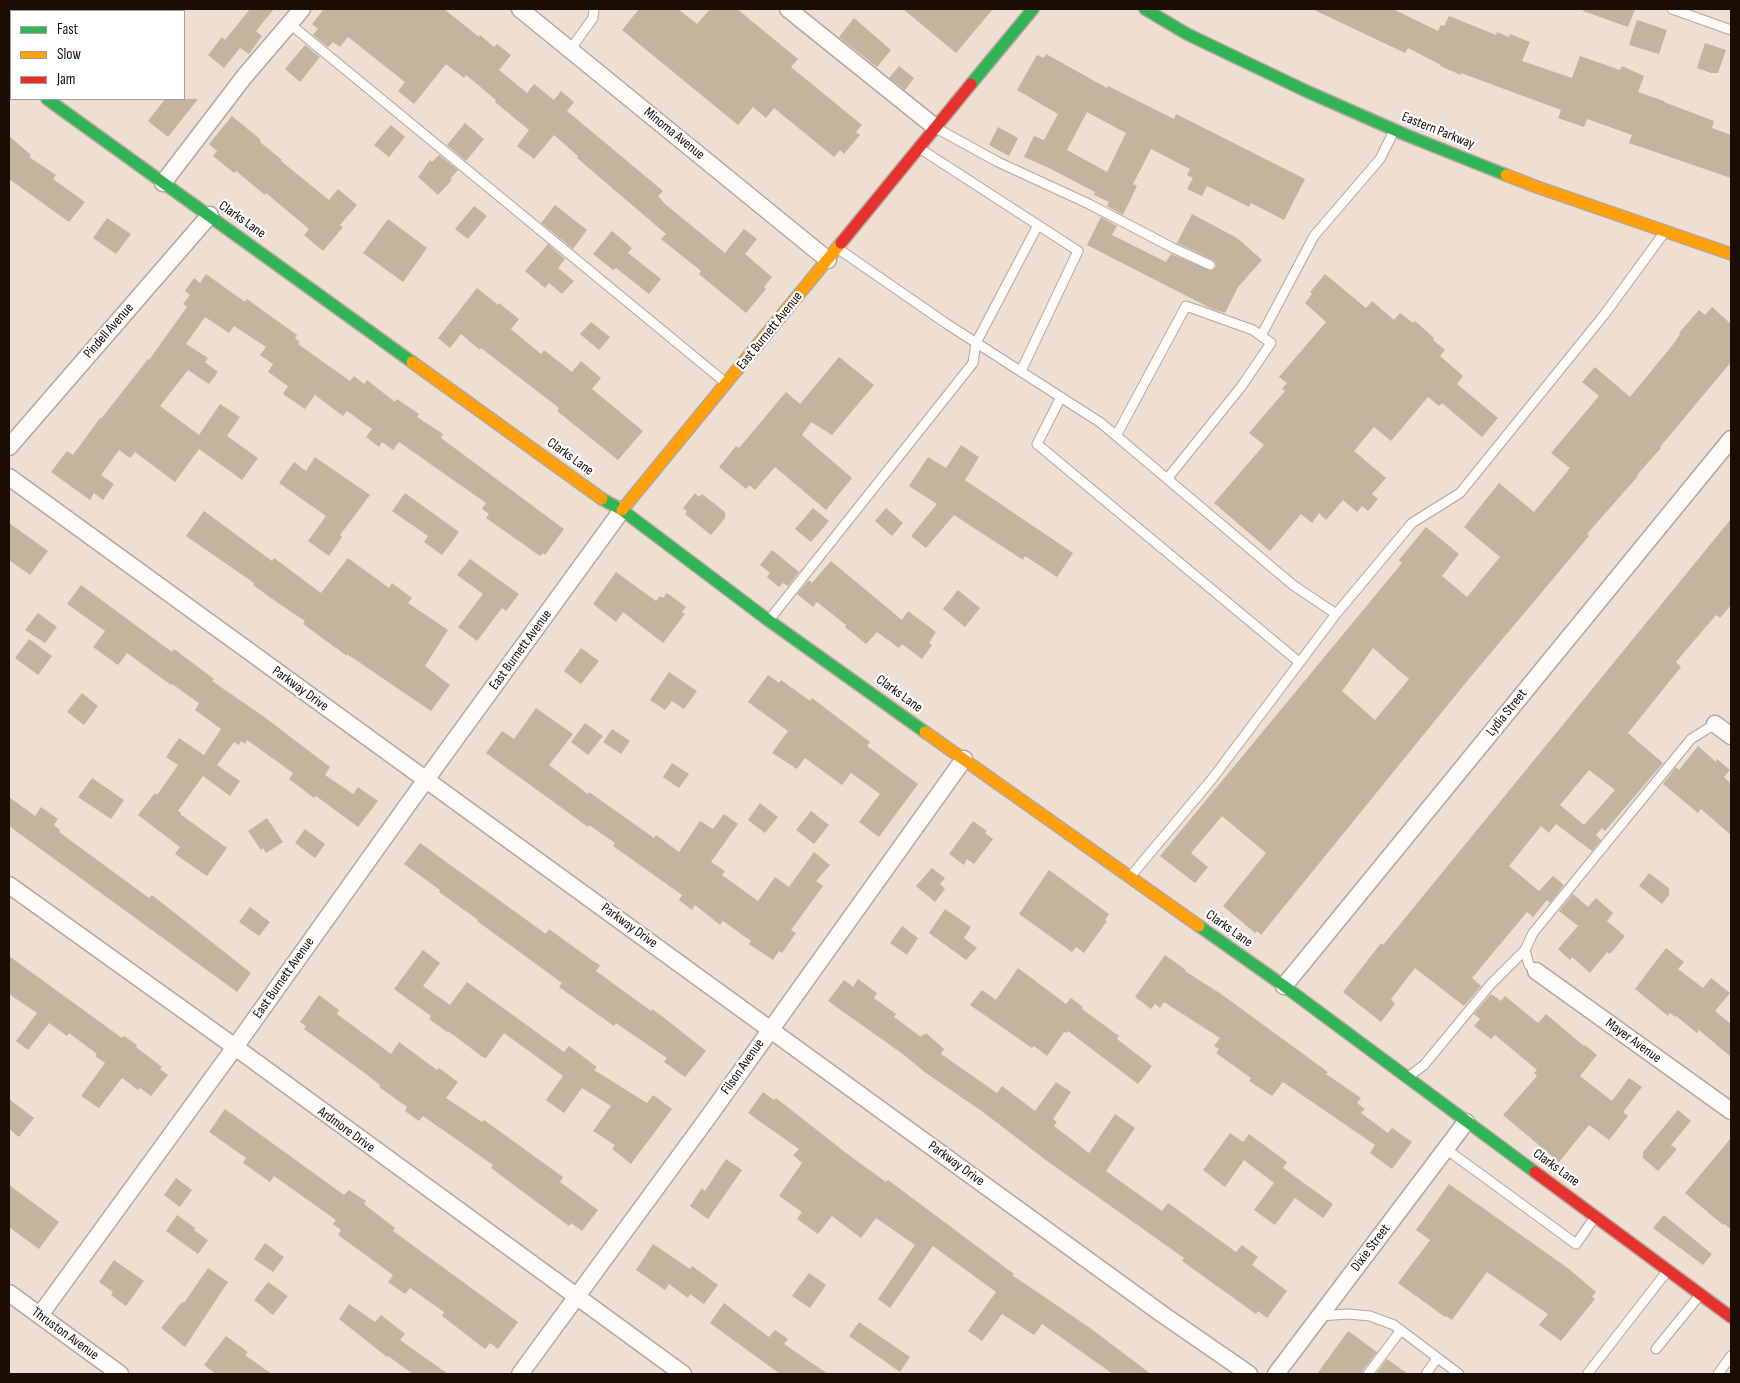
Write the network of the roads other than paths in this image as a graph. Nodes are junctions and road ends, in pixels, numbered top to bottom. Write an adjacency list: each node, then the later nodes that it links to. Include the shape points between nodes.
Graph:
1 (302, 9): 8 (street)
2 (520, 9): 10 (street, Minoma Avenue)
3 (594, 9): 10 (lane, via 593,18)
4 (788, 9): 12 (street)
5 (1033, 9): 12 (street, East Burnett Avenue)
6 (1145, 9): 13 (street, Eastern Parkway, via 1187,34)
7 (1672, 9): 9 (lane)
8 (290, 24): 15 (street, via 244,77); 25 (lane)
9 (1731, 30)
10 (570, 50): 19 (street, Minoma Avenue)
11 (48, 100): 15 (street, Clarks Lane)
12 (935, 128): 14 (street, East Burnett Avenue); 21 (lane)
13 (1395, 130): 18 (street, Eastern Parkway, via 1537,187); 22 (lane, via 1380,159 1314,236)
14 (918, 148): 17 (lane); 19 (street, East Burnett Avenue)
15 (163, 183): 16 (street, Clarks Lane)
16 (210, 215): 29 (street, Pindell Avenue); 32 (street, Clarks Lane)
17 (1038, 225): 23 (lane); 24 (lane, via 1078,251)
18 (1665, 231): 20 (street, Eastern Parkway); 33 (lane, via 1604,315 1460,493 1412,523)
19 (832, 254): 23 (lane, via 864,268); 25 (street, East Burnett Avenue)
20 (1731, 254)
21 (1210, 265)
22 (1264, 339): 27 (lane, via 1253,330 1186,306); 31 (lane, via 1271,343 1241,387)
23 (976, 343): 24 (lane); 34 (lane, via 973,363)
24 (1021, 371): 26 (lane)
25 (727, 383): 32 (street, East Burnett Avenue)
26 (1061, 397): 27 (lane, via 1102,423); 35 (lane, via 1037,444)
27 (1116, 436): 31 (lane)
28 (1731, 439): 44 (street, Lydia Street)
29 (9, 447)
30 (9, 477): 39 (street, Parkway Drive)
31 (1167, 479): 33 (lane, via 1293,585)
32 (622, 510): 34 (street, Clarks Lane); 39 (street, East Burnett Avenue)
33 (1336, 614): 35 (lane)
34 (768, 620): 38 (street, Clarks Lane)
35 (1299, 662): 40 (lane, via 1212,779)
36 (1715, 724): 37 (street); 42 (lane, via 1691,738 1533,933)
37 (1731, 736)
38 (964, 759): 40 (street, Clarks Lane); 45 (street, Filson Avenue)
39 (426, 780): 45 (street, Parkway Drive); 46 (street, East Burnett Avenue)
40 (1130, 877): 44 (street, Clarks Lane)
41 (9, 885): 46 (street, Ardmore Drive)
42 (1525, 950): 43 (lane, via 1529,965); 47 (lane, via 1490,985 1424,1065)
43 (1536, 971): 48 (street, Mayer Avenue)
44 (1284, 986): 47 (street, Clarks Lane)
45 (770, 1028): 55 (street, Filson Avenue); 67 (street, Parkway Drive)
46 (234, 1047): 55 (street, Ardmore Drive); 56 (street, East Burnett Avenue)
47 (1408, 1077): 49 (street, Clarks Lane)
48 (1731, 1111)
49 (1466, 1122): 50 (street, Dixie Street); 51 (street, Clarks Lane)
50 (1446, 1149): 51 (lane, via 1576,1244); 57 (street, Dixie Street)
51 (1596, 1216): 52 (street, Clarks Lane)
52 (1668, 1270): 54 (street, Clarks Lane); 64 (lane)
53 (9, 1293): 56 (street, Thruston Avenue)
54 (1700, 1295): 58 (street, Clarks Lane); 60 (lane)
55 (577, 1297): 65 (street, Filson Avenue); 66 (street, Ardmore Drive)
56 (40, 1316): 63 (street, Thruston Avenue)
57 (1320, 1316): 59 (lane, via 1370,1316); 68 (street, Dixie Street)
58 (1731, 1316)
59 (1401, 1330): 62 (lane); 69 (lane)
60 (1656, 1349)
61 (1731, 1356): 72 (lane)
62 (1438, 1358): 70 (lane); 71 (lane)
63 (117, 1373)
64 (1588, 1373)
65 (520, 1374)
66 (683, 1374)
67 (1249, 1374)
68 (1276, 1374)
69 (1368, 1374)
70 (1426, 1374)
71 (1459, 1374)
72 (1718, 1374)

